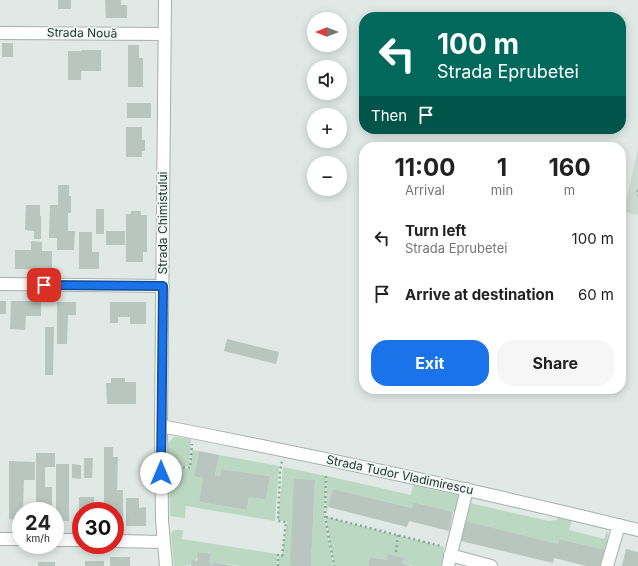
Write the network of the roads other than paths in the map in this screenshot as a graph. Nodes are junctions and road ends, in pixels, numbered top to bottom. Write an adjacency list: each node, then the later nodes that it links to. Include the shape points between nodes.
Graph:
1 (165, 0): 3 (street, Strada Chimistului)
2 (0, 32): 3 (street, Strada Nouă)
3 (165, 34): 5 (street, Strada Chimistului)
4 (0, 284): 5 (street)
5 (163, 286): 6 (street, Strada Chimistului)
6 (161, 426): 7 (street, Strada Tudor Vladimirescu); 13 (street, Strada Chimistului)
7 (467, 489): 8 (street, Strada Tudor Vladimirescu); 14 (street)
8 (619, 525): 9 (street, Strada Tudor Vladimirescu); 17 (street)
9 (638, 530)
10 (0, 539): 11 (street)
11 (12, 540)
12 (124, 541): 13 (street)
13 (164, 542): 15 (street, Strada Chimistului)
14 (449, 561): 16 (street)
15 (166, 566)
16 (491, 566)
17 (607, 566)

